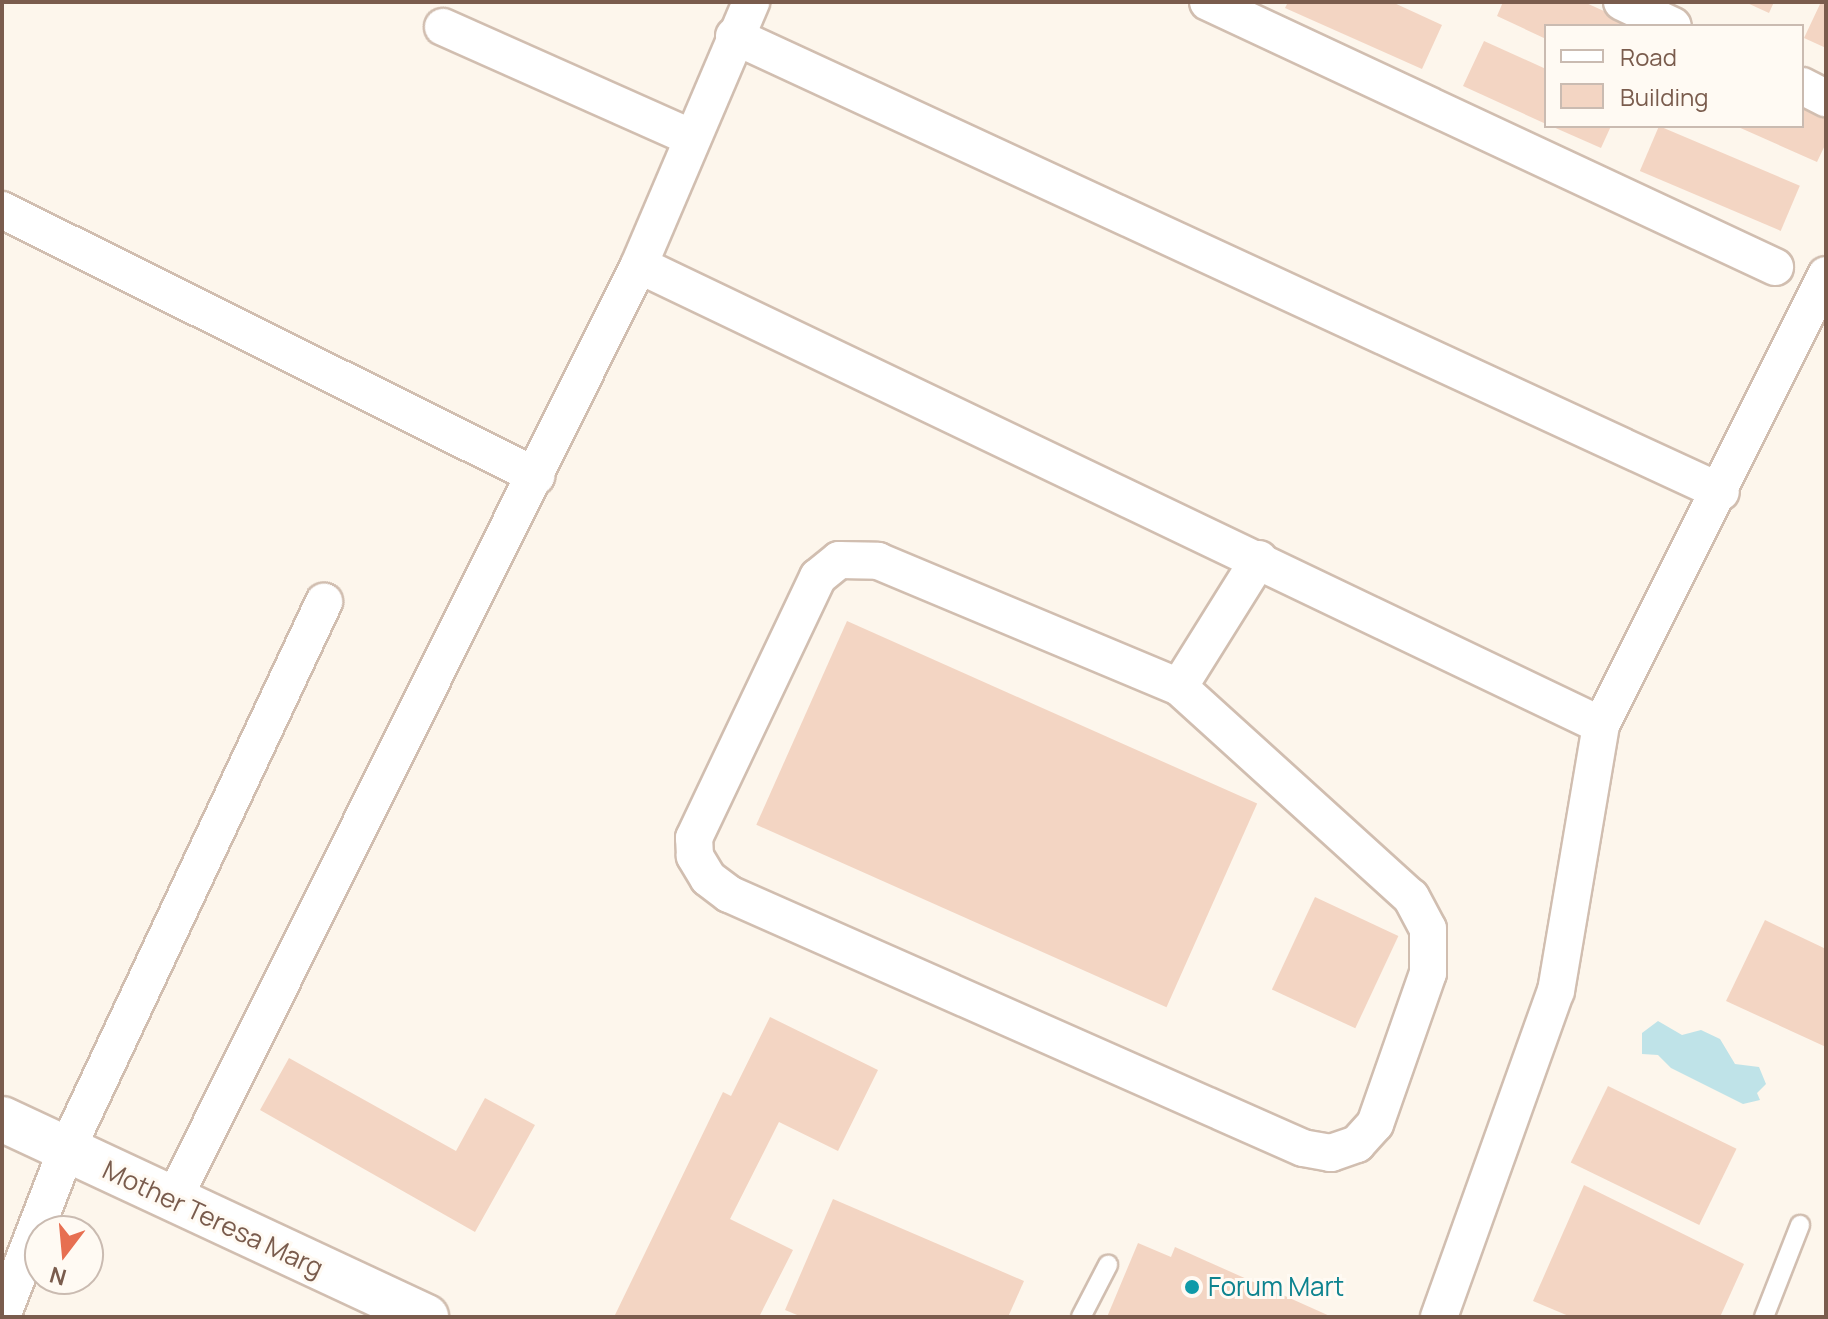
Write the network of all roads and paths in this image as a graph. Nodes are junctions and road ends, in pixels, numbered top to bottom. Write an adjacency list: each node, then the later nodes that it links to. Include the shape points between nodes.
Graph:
1 (751, 2): 6 (street)
2 (1622, 2): 4 (street)
3 (1229, 6): 12 (street)
4 (1669, 24)
5 (443, 27): 9 (street)
6 (734, 36): 9 (street); 16 (street)
7 (1804, 87): 8 (street)
8 (1826, 98)
9 (692, 138): 11 (street)
10 (2, 210): 15 (street)
11 (639, 265): 15 (street); 17 (street)
12 (1775, 267)
13 (1826, 275): 14 (street)
14 (1813, 338): 16 (street)
15 (536, 476): 23 (street)
16 (1721, 492): 20 (street)
17 (1259, 559): 19 (street); 20 (street)
18 (324, 602): 22 (street)
19 (1179, 687): 19 (street, via 878,561 839,560 818,577 694,838 695,856 708,878 729,894 1303,1148 1331,1153 1357,1144 1375,1124 1428,973 1428,929 1411,897)
20 (1601, 725): 29 (street, via 1556,991)
21 (2, 1119): 22 (street, Mother Teresa Marg)
22 (66, 1151): 23 (street, Mother Teresa Marg); 26 (street)
23 (173, 1200): 27 (street, Mother Teresa Marg)
24 (1800, 1225): 30 (lane)
25 (1108, 1265): 28 (lane)
26 (2, 1316)
27 (426, 1317)
28 (1081, 1317)
29 (1439, 1317)
30 (1764, 1317)

